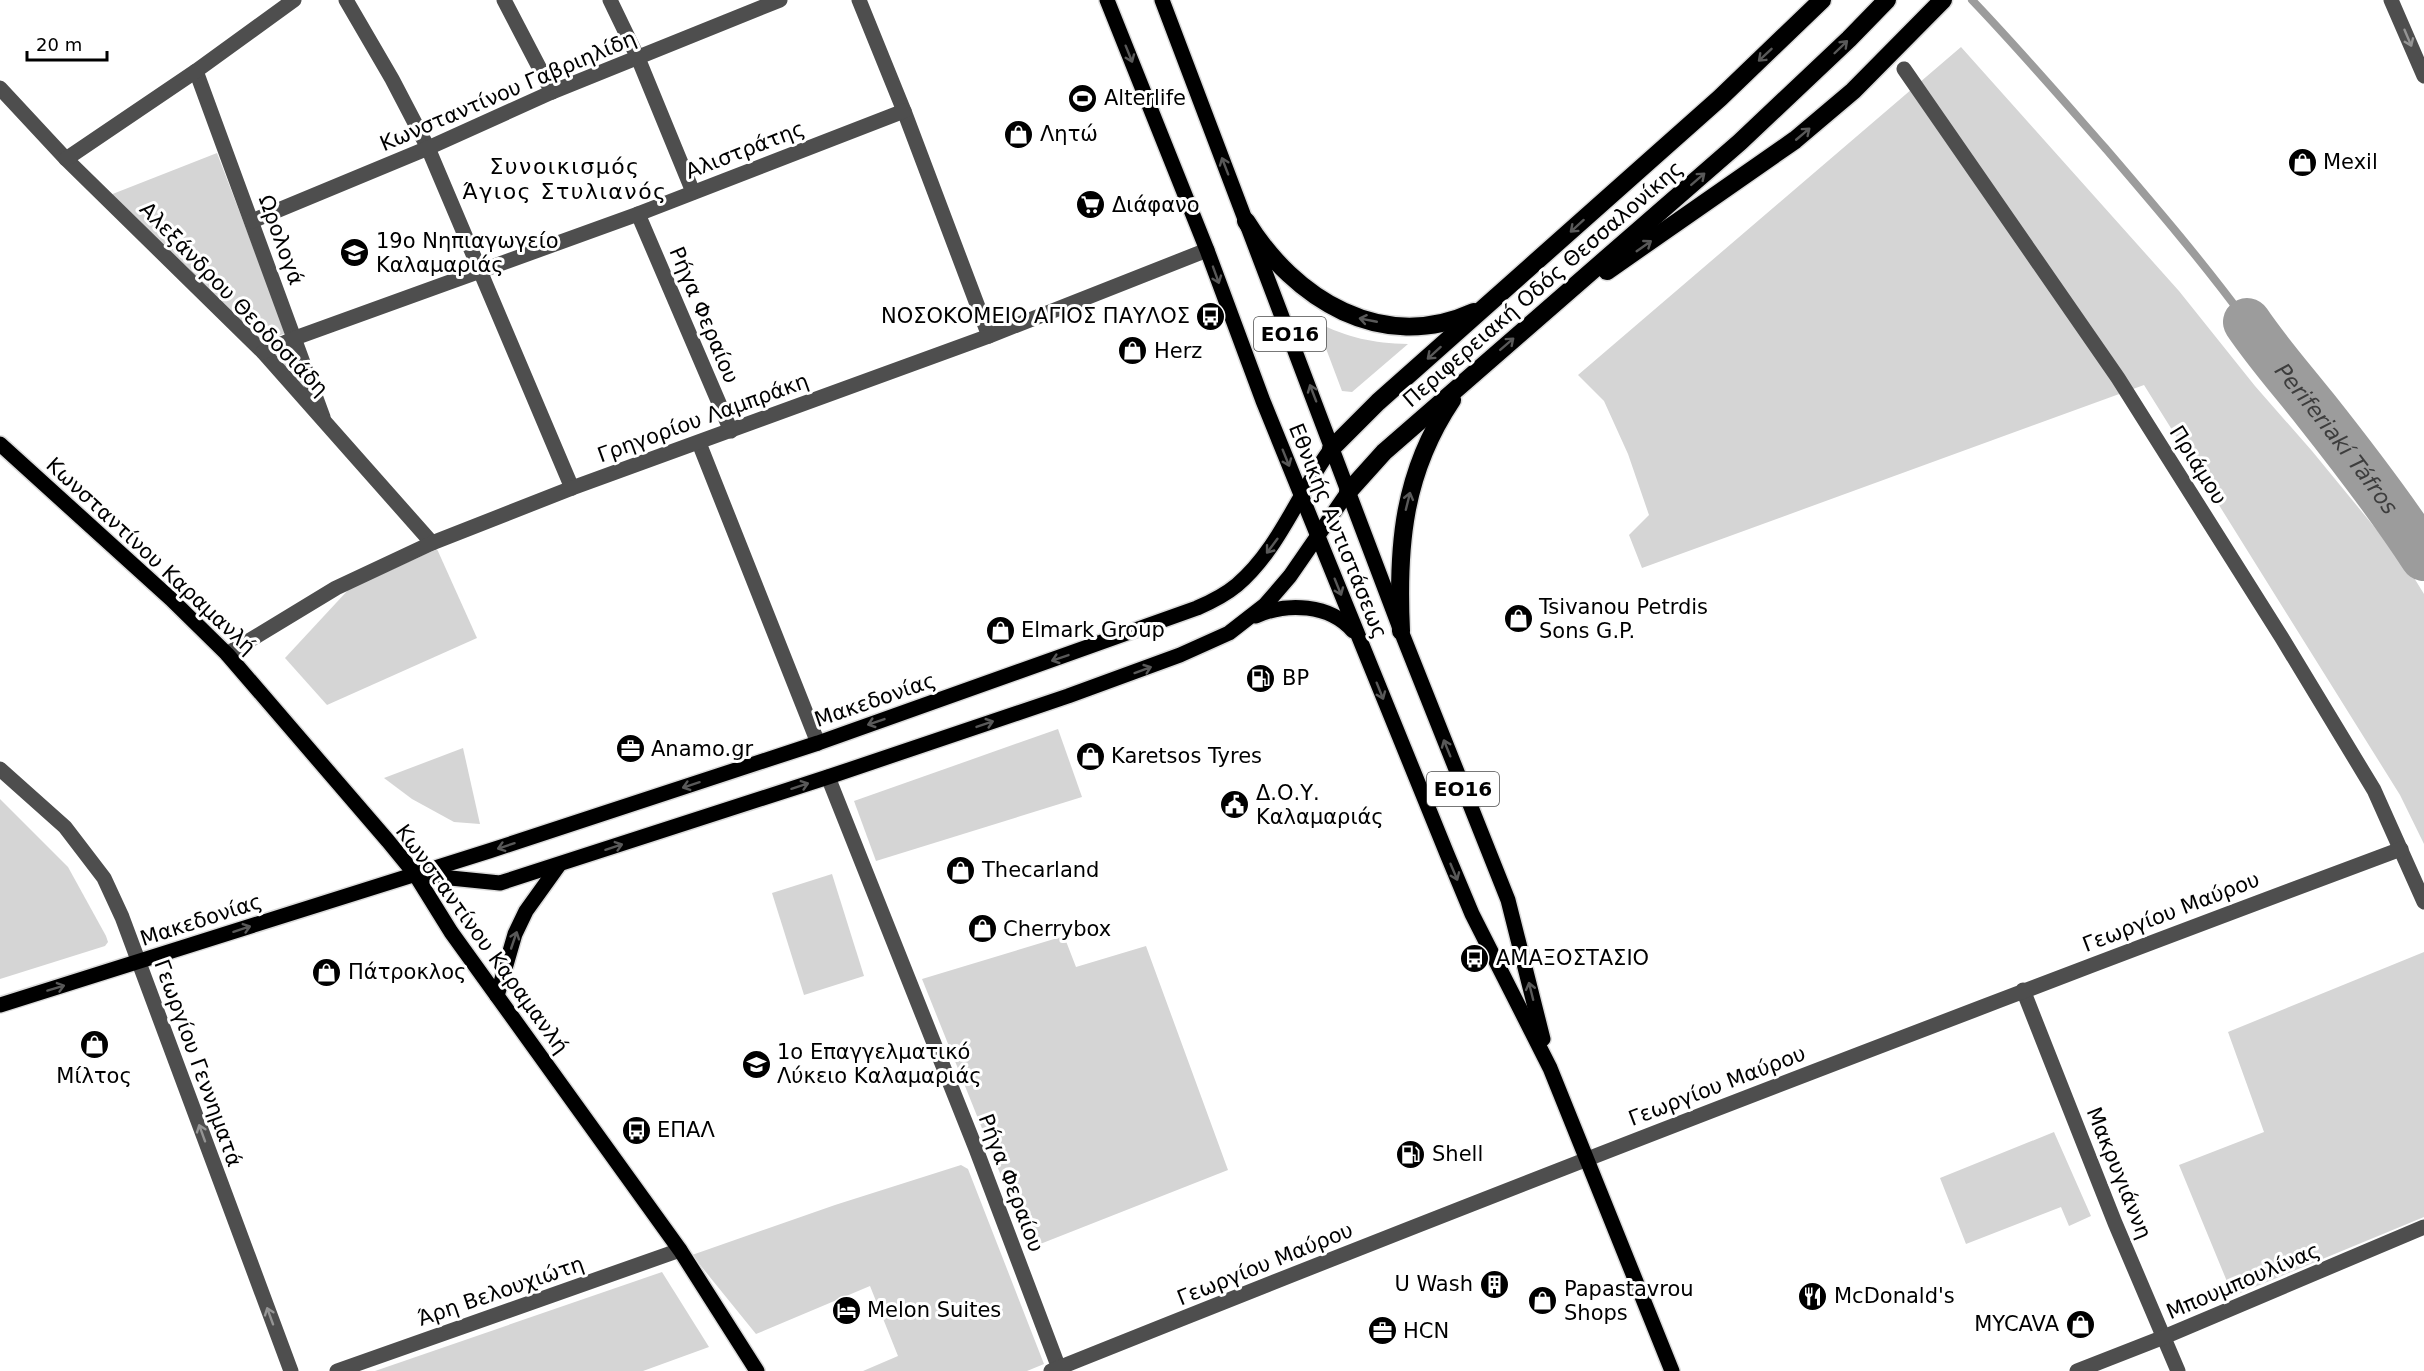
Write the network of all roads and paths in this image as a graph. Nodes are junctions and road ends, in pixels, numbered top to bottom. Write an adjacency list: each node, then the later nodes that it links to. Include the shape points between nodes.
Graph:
1 (294, 0): 15 (street)
2 (346, 0): 20 (street)
3 (504, 0): 18 (street)
4 (610, 0): 13 (street)
5 (780, 0): 13 (street, Κωνσταντίνου Γαβριηλίδη)
6 (859, 0): 19 (street)
7 (1107, 0): 26 (main road, Εθνικής Αντιστάσεως / ΕΟ16, one-way to 26)
8 (1162, 0): 25 (main road, Εθνικής Αντιστάσεως / ΕΟ16, one-way to 8)
9 (1822, 0): 28 (highway, Περιφερειακή Οδός Θεσσαλονίκης, one-way to 28, via 1720,98)
10 (1887, 0): 29 (highway, Περιφερειακή Οδός Θεσσαλονίκης, one-way to 10, via 1740,142)
11 (1943, 0): 29 (highway, one-way to 11, via 1619,263 1795,140 1853,91)
12 (2391, 0): 16 (street, one-way to 16)
13 (638, 58): 18 (street, Κωνσταντίνου Γαβριηλίδη); 22 (street)
14 (1904, 69): 51 (street, Πριάμου, via 2124,388 2374,790)
15 (196, 71): 21 (street); 24 (street, Ωρολογά)
16 (2424, 76)
17 (0, 88): 21 (street, Αλεξάνδρου Θεοδοσιάδη)
18 (552, 92): 20 (street, Κωνσταντίνου Γαβριηλίδη)
19 (904, 111): 22 (street, Αλιστράτης); 30 (street)
20 (428, 148): 24 (street, Κωνσταντίνου Γαβριηλίδη); 27 (street)
21 (66, 159): 32 (street, Αλεξάνδρου Θεοδοσιάδη)
22 (693, 192): 23 (street, Αλιστράτης)
23 (638, 214): 27 (street, Αλιστράτης); 35 (street, Ρήγα Φεραίου)
24 (252, 221): 31 (street, Ωρολογά)
25 (1246, 221): 28 (highway, one-way to 25, via 1461,318 1434,324 1405,325 1355,317 1321,301 1293,280); 38 (main road, Εθνικής Αντιστάσεως / ΕΟ16, one-way to 25)
26 (1207, 250): 30 (street, Γρηγορίου Λαμπράκη); 41 (main road, Εθνικής Αντιστάσεως / ΕΟ16, one-way to 41)
27 (480, 271): 31 (street, Αλιστράτης); 39 (street)
28 (1494, 300): 38 (highway, Περιφερειακή Οδός Θεσσαλονίκης, one-way to 38, via 1378,402)
29 (1559, 300): 33 (highway, Περιφερειακή Οδός Θεσσαλονίκης, one-way to 29)
30 (989, 336): 35 (street, Γρηγορίου Λαμπράκη)
31 (295, 338): 32 (street, Αλιστράτης); 34 (street, Ωρολογά)
32 (263, 352): 34 (street, Αλεξάνδρου Θεοδοσιάδη)
33 (1463, 383): 40 (highway, Περιφερειακή Οδός Θεσσαλονίκης, via 1384,452); 45 (highway, one-way to 33, via 1401,546 1408,502 1428,443)
34 (326, 425): 43 (street, Αλεξάνδρου Θεοδοσιάδη)
35 (731, 431): 36 (street, Γρηγορίου Λαμπράκη)
36 (699, 443): 39 (street, Γρηγορίου Λαμπράκη); 48 (street)
37 (0, 444): 47 (main road, Κωνσταντίνου Καραμανλή)
38 (1332, 449): 40 (main road, Εθνικής Αντιστάσεως / ΕΟ16); 41 (main road, Περιφερειακή Οδός Θεσσαλονίκης)
39 (572, 488): 43 (street, Γρηγορίου Λαμπράκη)
40 (1348, 492): 42 (main road, Περιφερειακή Οδός Θεσσαλονίκης); 45 (main road, Εθνικής Αντιστάσεως / ΕΟ16)
41 (1301, 496): 42 (main road, Εθνικής Αντιστάσεως / ΕΟ16); 48 (main road, Μακεδονίας, one-way to 48, via 1264,556 1219,598)
42 (1318, 536): 44 (main road, Περιφερειακή Οδός Θεσσαλονίκης, via 1281,588); 46 (main road, Εθνικής Αντιστάσεως / ΕΟ16, one-way to 46)
43 (432, 543): 47 (street, Γρηγορίου Λαμπράκη, via 336,588)
44 (1248, 619): 46 (main road, via 1276,610 1303,608 1338,617); 50 (main road, Μακεδονίας, one-way to 44, via 1139,671 1229,633)
45 (1401, 631): 59 (main road, Εθνικής Αντιστάσεως / ΕΟ16, one-way to 45, via 1508,900)
46 (1358, 637): 59 (main road, Εθνικής Αντιστάσεως / ΕΟ16, one-way to 59, via 1472,914)
47 (227, 654): 53 (main road, Κωνσταντίνου Καραμανλή)
48 (818, 743): 53 (main road, Μακεδονίας, one-way to 53)
49 (0, 769): 55 (street, Γεωργίου Γεννηματά, via 64,827 104,878)
50 (828, 777): 52 (main road, Μακεδονίας, one-way to 50); 64 (street, Ρήγα Φεραίου, via 976,1149)
51 (2401, 849): 54 (street, Πριάμου); 56 (street, Γεωργίου Μαύρου)
52 (559, 865): 53 (main road, Μακεδονίας, via 500,883); 57 (main road, one-way to 52, via 515,934 526,911)
53 (415, 874): 55 (main road, Μακεδονίας, one-way to 53); 57 (main road, Κωνσταντίνου Καραμανλή)
54 (2424, 902)
55 (138, 962): 58 (main road, Μακεδονίας, one-way to 55); 65 (street, Γεωργίου Γεννηματά, one-way to 55)
56 (2023, 990): 60 (street, Γεωργίου Μαύρου); 63 (street, Μακρυγιάννη)
57 (497, 996): 62 (main road, Κωνσταντίνου Καραμανλή)
58 (0, 1005)
59 (1550, 1068): 60 (main road, Εθνικής Αντιστάσεως / ΕΟ16)
60 (1587, 1158): 64 (street, Γεωργίου Μαύρου); 68 (main road, Εθνικής Αντιστάσεως / ΕΟ16)
61 (2424, 1227): 63 (street, Μπουμπουλίνας)
62 (680, 1250): 66 (street, Άρη Βελουχιώτη); 67 (main road, Κωνσταντίνου Καραμανλή)
63 (2164, 1337): 69 (street, Μπουμπουλίνας); 70 (street, Μακρυγιάννη)
64 (1057, 1370)
65 (291, 1371)
66 (337, 1371)
67 (757, 1371)
68 (1672, 1371)
69 (2077, 1371)
70 (2178, 1371)

